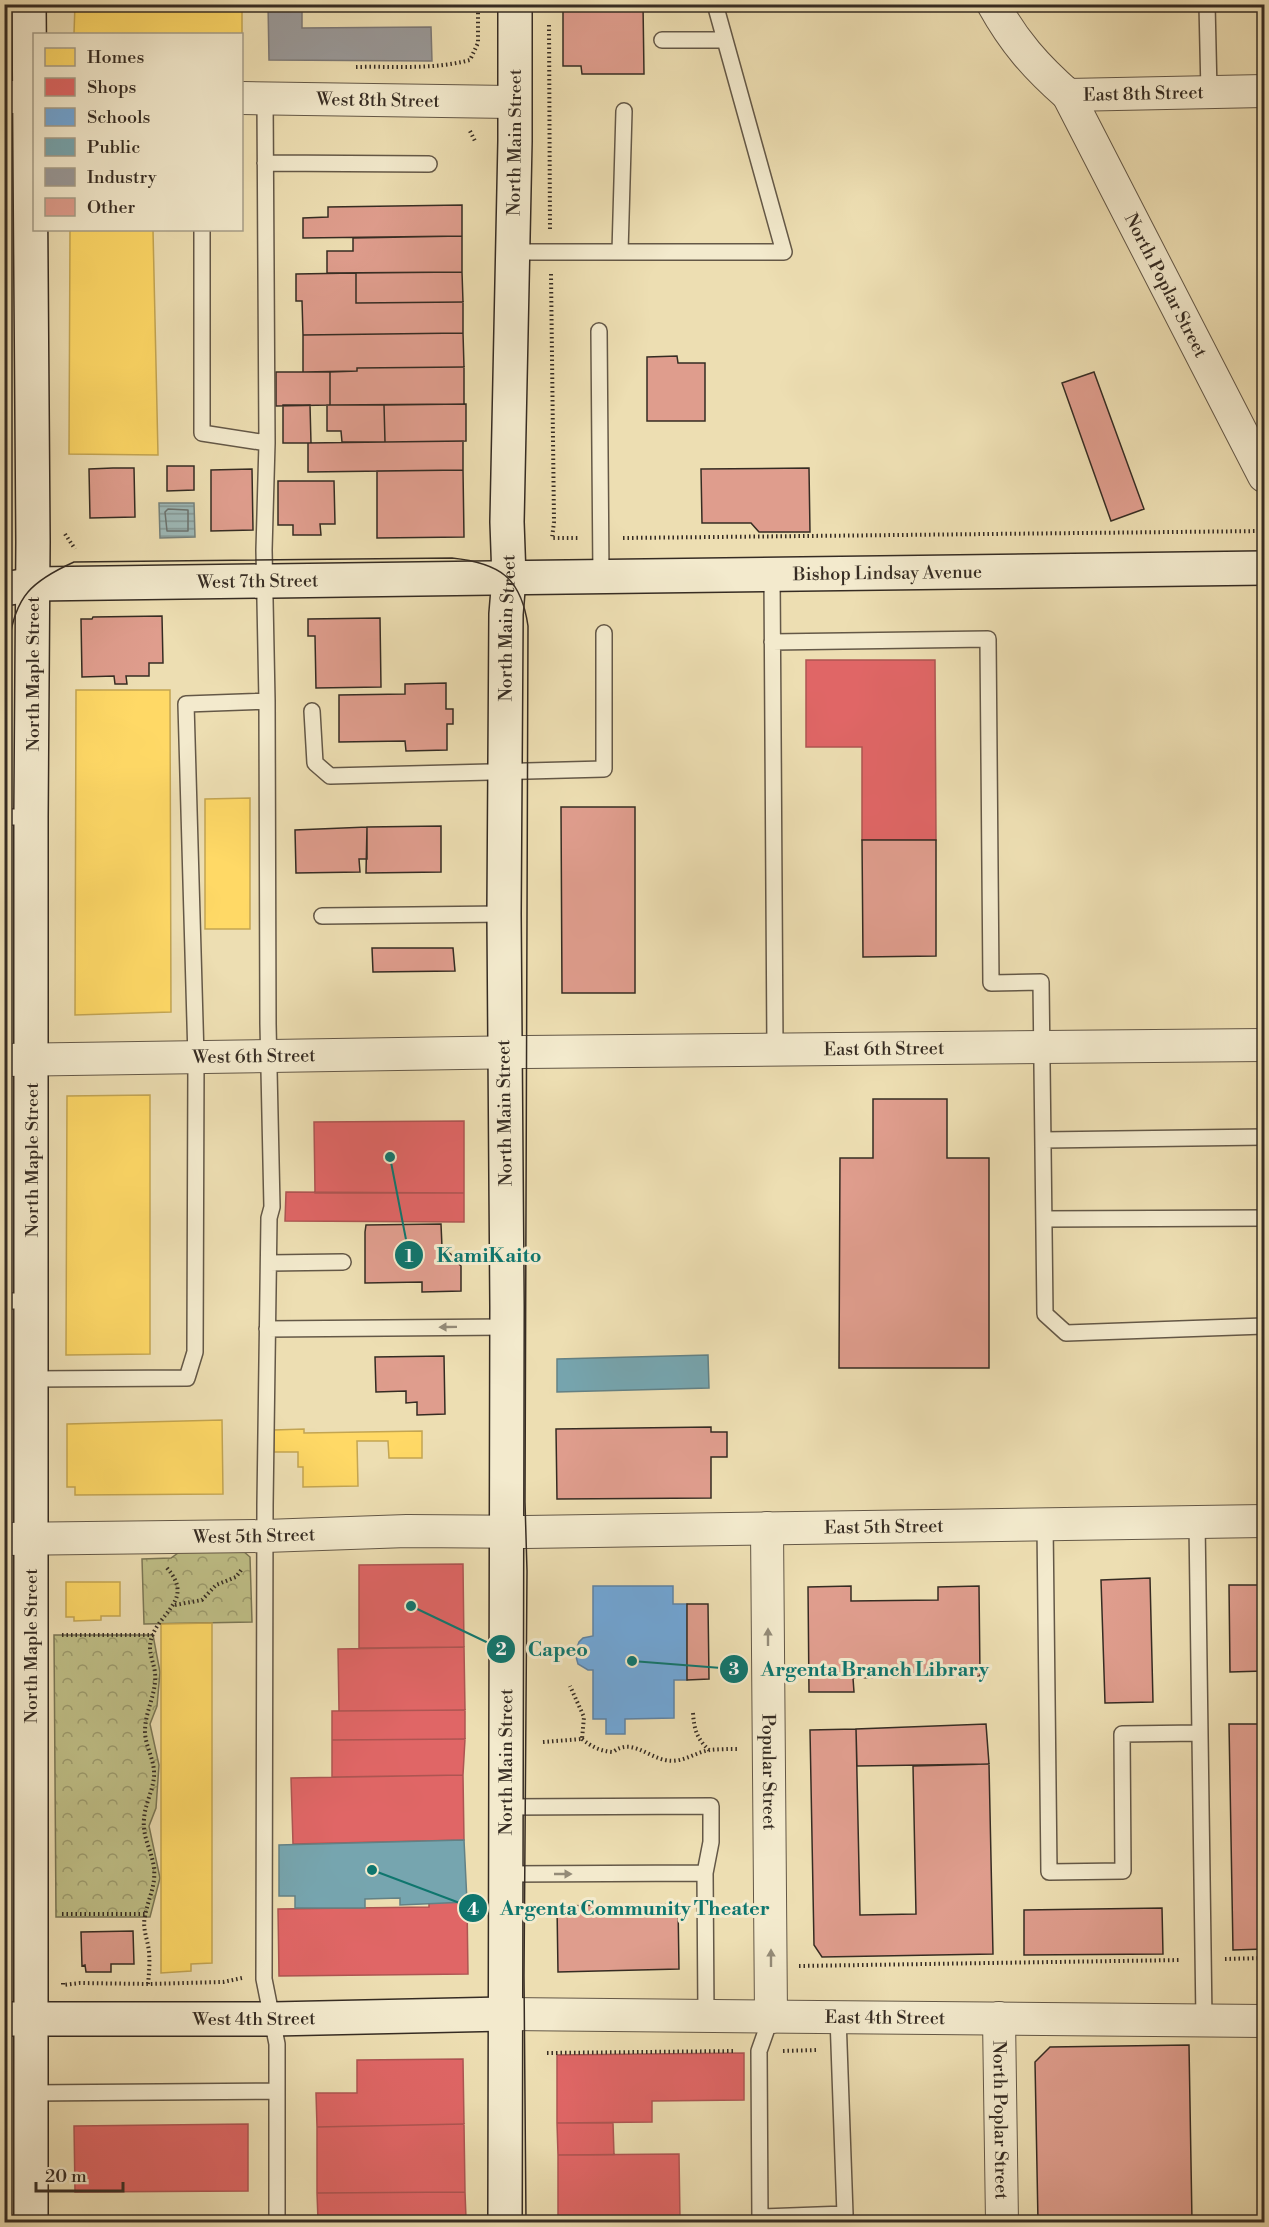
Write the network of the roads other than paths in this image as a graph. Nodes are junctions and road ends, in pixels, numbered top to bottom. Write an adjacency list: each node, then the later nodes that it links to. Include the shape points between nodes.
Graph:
1 (30, 4): 11 (main road, North Maple Street)
2 (715, 4): 7 (lane)
3 (993, 4): 10 (street, East 8th Street, via 1012,38)
4 (1207, 4): 9 (lane)
5 (515, 17): 13 (main road, North Main Street)
6 (662, 40): 7 (lane)
7 (725, 40): 19 (lane, via 784,252)
8 (1264, 91): 9 (street, East 8th Street)
9 (1209, 92): 10 (street, East 8th Street)
10 (1068, 95): 22 (street, North Poplar Street)
11 (23, 97): 28 (main road, North Maple Street)
12 (253, 98): 13 (street, West 8th Street); 15 (lane)
13 (515, 102): 18 (main road, North Main Street)
14 (624, 111): 19 (lane)
15 (265, 163): 16 (lane); 21 (lane)
16 (429, 164)
17 (202, 231): 21 (lane, via 202,433)
18 (513, 252): 19 (lane); 26 (main road, North Main Street)
19 (620, 252)
20 (599, 331): 25 (lane)
21 (267, 443): 27 (lane)
22 (1264, 476)
23 (1264, 568): 24 (main road, Bishop Lindsay Avenue)
24 (772, 574): 25 (main road, Bishop Lindsay Avenue); 30 (lane)
25 (601, 577): 26 (main road, Bishop Lindsay Avenue)
26 (509, 578): 27 (main road, West 7th Street); 33 (main road, North Main Street)
27 (265, 581): 28 (main road, West 7th Street); 31 (lane)
28 (14, 583): 34 (main road, North Maple Street)
29 (604, 633): 33 (lane, via 604,769)
30 (772, 642): 38 (lane, via 988,639 991,984 1041,982); 39 (lane)
31 (267, 701): 41 (lane); 42 (lane, via 186,704)
32 (312, 711): 33 (lane, via 315,763 330,776)
33 (505, 771): 35 (main road, North Main Street)
34 (18, 817): 43 (main road, North Maple Street)
35 (504, 914): 36 (lane); 40 (main road, North Main Street)
36 (322, 916)
37 (1264, 1045): 38 (street, East 6th Street)
38 (1042, 1047): 39 (street, East 6th Street); 45 (lane)
39 (775, 1050): 40 (street, East 6th Street)
40 (504, 1052): 41 (street, West 6th Street); 52 (main road, North Main Street)
41 (269, 1056): 42 (street, West 6th Street); 49 (lane, via 272,1206)
42 (196, 1058): 43 (street, West 6th Street); 54 (lane, via 195,1352 187,1378)
43 (18, 1060): 50 (main road, North Maple Street)
44 (1264, 1137): 45 (lane)
45 (1044, 1140): 47 (lane)
46 (1264, 1218): 47 (lane)
47 (1044, 1219): 51 (lane, via 1045,1314 1066,1333)
48 (343, 1262): 49 (lane)
49 (268, 1263): 53 (lane)
50 (18, 1301): 54 (main road, North Maple Street)
51 (1264, 1326)
52 (506, 1327): 53 (lane, one-way to 53); 59 (main road, North Main Street)
53 (267, 1329): 60 (lane)
54 (32, 1379): 61 (main road, North Maple Street)
55 (1264, 1521): 56 (street, East 5th Street)
56 (1197, 1522): 57 (street, East 5th Street); 62 (lane)
57 (1045, 1524): 58 (street, East 5th Street); 62 (lane, via 1049,1872 1123,1871 1122,1734)
58 (767, 1528): 59 (street, East 5th Street); 68 (street, Popular Street, one-way to 58)
59 (506, 1532): 60 (street, West 5th Street); 63 (main road, North Main Street)
60 (265, 1536): 61 (street, West 5th Street); 71 (lane, via 264,1979)
61 (18, 1539): 72 (main road, North Maple Street)
62 (1200, 1733): 73 (lane)
63 (505, 1807): 64 (lane, via 711,1806 711,1842); 65 (main road, North Main Street)
64 (705, 1873): 65 (lane, one-way to 64); 67 (lane)
65 (505, 1874): 66 (main road, North Main Street)
66 (504, 2014): 67 (street, East 4th Street); 71 (main road, West 4th Street); 80 (main road, North Main Street)
67 (706, 2016): 68 (street, East 4th Street)
68 (771, 2016): 69 (street, East 4th Street); 77 (lane, via 759,2051)
69 (838, 2017): 70 (street, East 4th Street); 77 (lane, via 845,2214)
70 (999, 2018): 73 (street, East 4th Street); 81 (street, North Poplar Street)
71 (273, 2019): 72 (main road, West 4th Street); 75 (lane)
72 (17, 2020): 76 (main road, North Maple Street)
73 (1204, 2020): 74 (street, East 4th Street)
74 (1264, 2021)
75 (277, 2091): 76 (lane); 79 (lane)
76 (30, 2093): 78 (main road, North Maple Street)
77 (760, 2220)
78 (31, 2223)
79 (277, 2223)
80 (505, 2223)
81 (1002, 2223)

